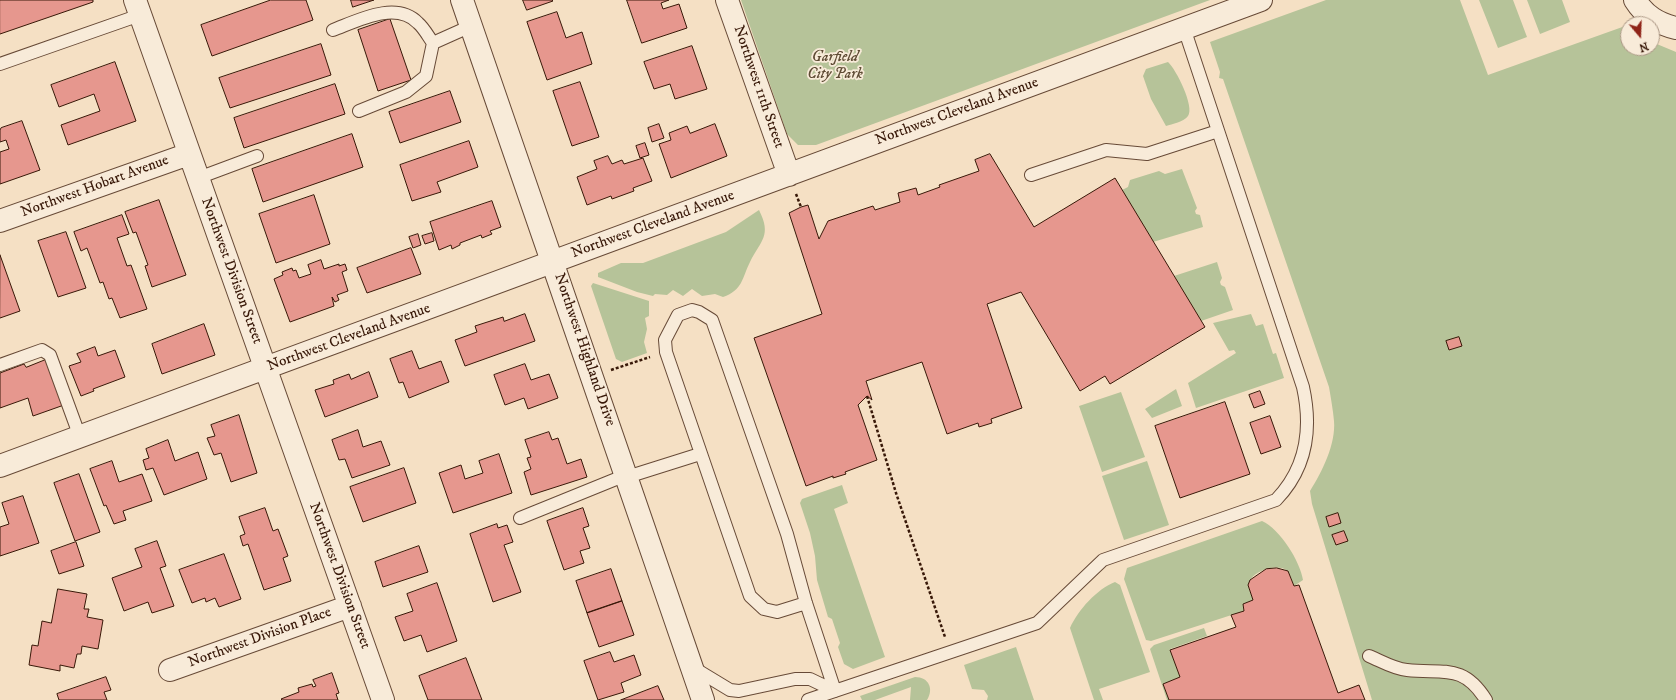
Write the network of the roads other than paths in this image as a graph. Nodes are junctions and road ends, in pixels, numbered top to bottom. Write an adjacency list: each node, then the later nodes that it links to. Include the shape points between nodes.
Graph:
1 (462, 0): 6 (street, Northwest Highland Drive)
2 (727, 0): 16 (street, Northwest 11th Street)
3 (1261, 0): 8 (street, Northwest Cleveland Avenue)
4 (1635, 0): 7 (street, via 1647,16)
5 (137, 8): 11 (lane); 14 (street, Northwest Division Street)
6 (471, 26): 10 (lane); 20 (street, Northwest Highland Drive)
7 (1670, 27)
8 (1184, 28): 13 (lane); 16 (street, Northwest Cleveland Avenue)
9 (333, 30): 10 (lane, via 373,15 401,13 418,22)
10 (433, 43): 12 (lane, via 426,76 406,92)
11 (0, 64)
12 (359, 111)
13 (1218, 131): 17 (lane, via 1147,154 1106,150); 33 (lane, via 1307,405 1307,442 1287,489 1276,500 1103,560 1037,623)
14 (189, 154): 18 (street, Northwest Division Street); 19 (street, Northwest Hobart Avenue)
15 (256, 156): 18 (lane)
16 (789, 174): 20 (street, Northwest Cleveland Avenue)
17 (1031, 175)
18 (198, 178): 22 (street, Northwest Division Street)
19 (0, 221)
20 (553, 262): 22 (street, Northwest Cleveland Avenue); 26 (street, Northwest Highland Drive)
21 (0, 365): 23 (lane, via 42,350 50,355)
22 (266, 369): 23 (street, Northwest Cleveland Avenue); 29 (street, Northwest Division Street)
23 (80, 437): 25 (street, Northwest Cleveland Avenue)
24 (700, 454): 26 (lane); 28 (lane, via 750,596 764,609 777,612); 28 (lane, via 664,340 678,315 692,310 712,320 787,534)
25 (0, 466)
26 (627, 476): 27 (lane); 31 (street, Northwest Highland Drive)
27 (520, 518)
28 (806, 603): 33 (lane)
29 (350, 606): 32 (street, Northwest Division Place); 34 (street, Northwest Division Street)
30 (1369, 656): 37 (lane, via 1406,670 1446,670 1462,675 1480,690)
31 (692, 667): 33 (lane, via 730,690 739,691 795,679 810,679); 35 (street, Northwest Highland Drive)
32 (170, 670)
33 (835, 691): 36 (lane)
34 (383, 700)
35 (703, 700)
36 (808, 700)
37 (1486, 700)

